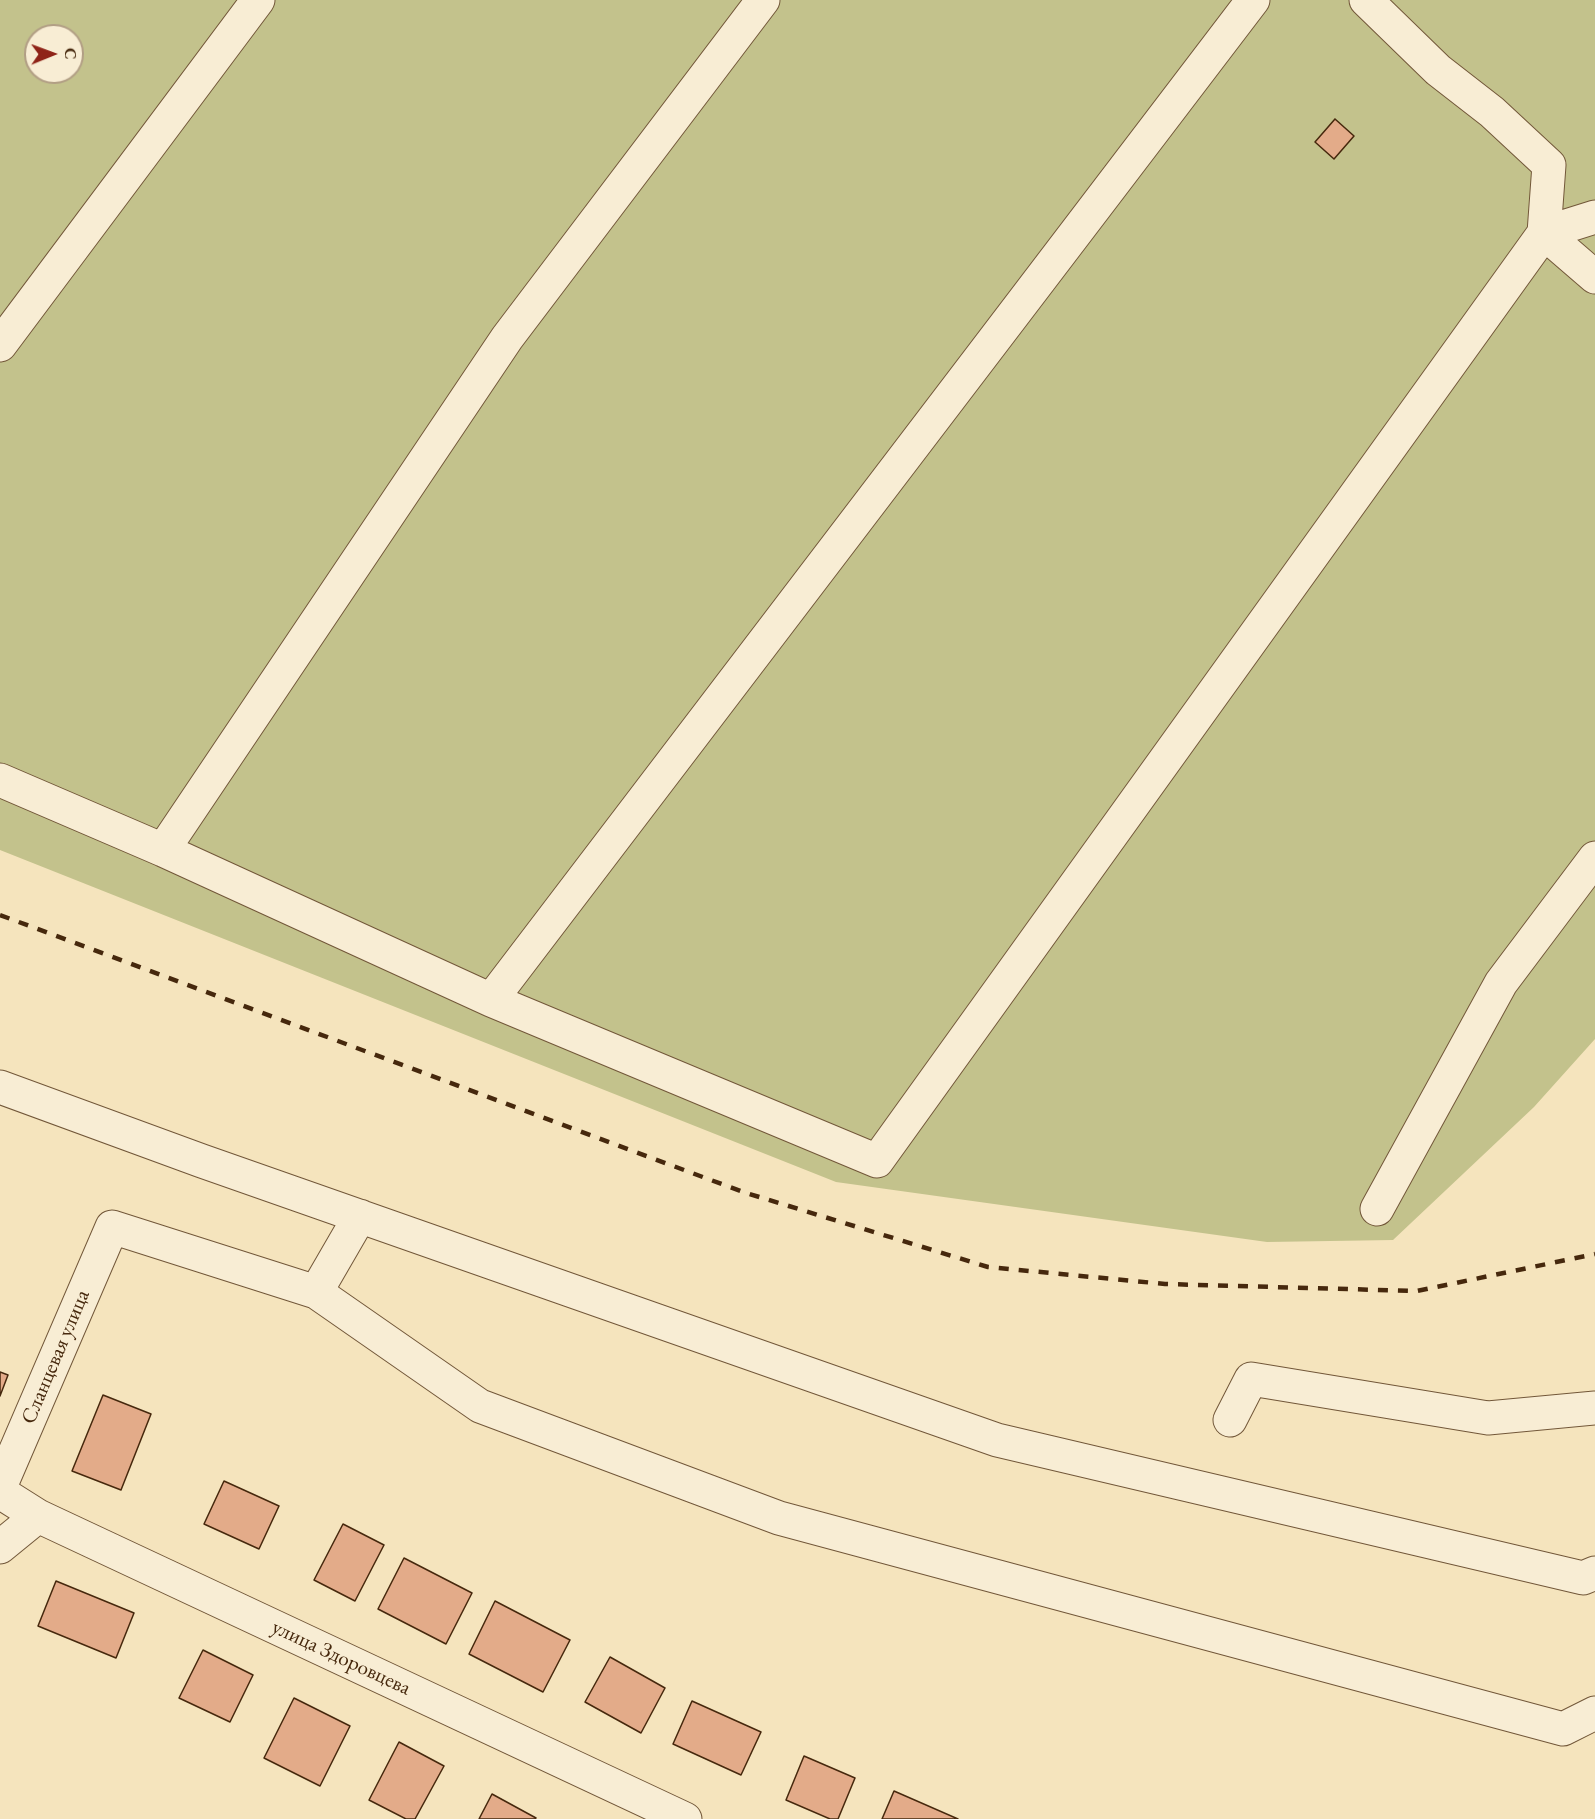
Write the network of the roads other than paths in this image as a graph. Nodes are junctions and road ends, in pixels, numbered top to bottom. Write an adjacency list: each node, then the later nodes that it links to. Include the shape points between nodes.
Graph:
1 (258, 0): 8 (street)
2 (763, 0): 10 (street, via 507,338)
3 (1253, 0): 12 (street)
4 (1366, 0): 6 (street, via 1438,70 1492,112 1549,165)
5 (1595, 217): 6 (street)
6 (1544, 233): 7 (street); 12 (street, via 876,1161)
7 (1595, 277)
8 (0, 345)
9 (0, 780): 10 (street)
10 (163, 850): 12 (street)
11 (1595, 858): 14 (street, via 1501,983)
12 (490, 1000)
13 (0, 1087): 15 (street)
14 (1377, 1209)
15 (360, 1216): 16 (street); 23 (street, via 997,1440)
16 (316, 1292): 19 (street, Сланцевая улица, via 112,1227); 24 (street, via 480,1406 778,1518 1563,1729)
17 (1595, 1408): 18 (street, via 1488,1418 1251,1379)
18 (1230, 1420)
19 (0, 1487)
20 (0, 1492): 21 (street, улица Здоровцева)
21 (38, 1516): 22 (street); 25 (street, улица Здоровцева)
22 (0, 1547)
23 (1591, 1585)
24 (1595, 1713)
25 (685, 1819)

